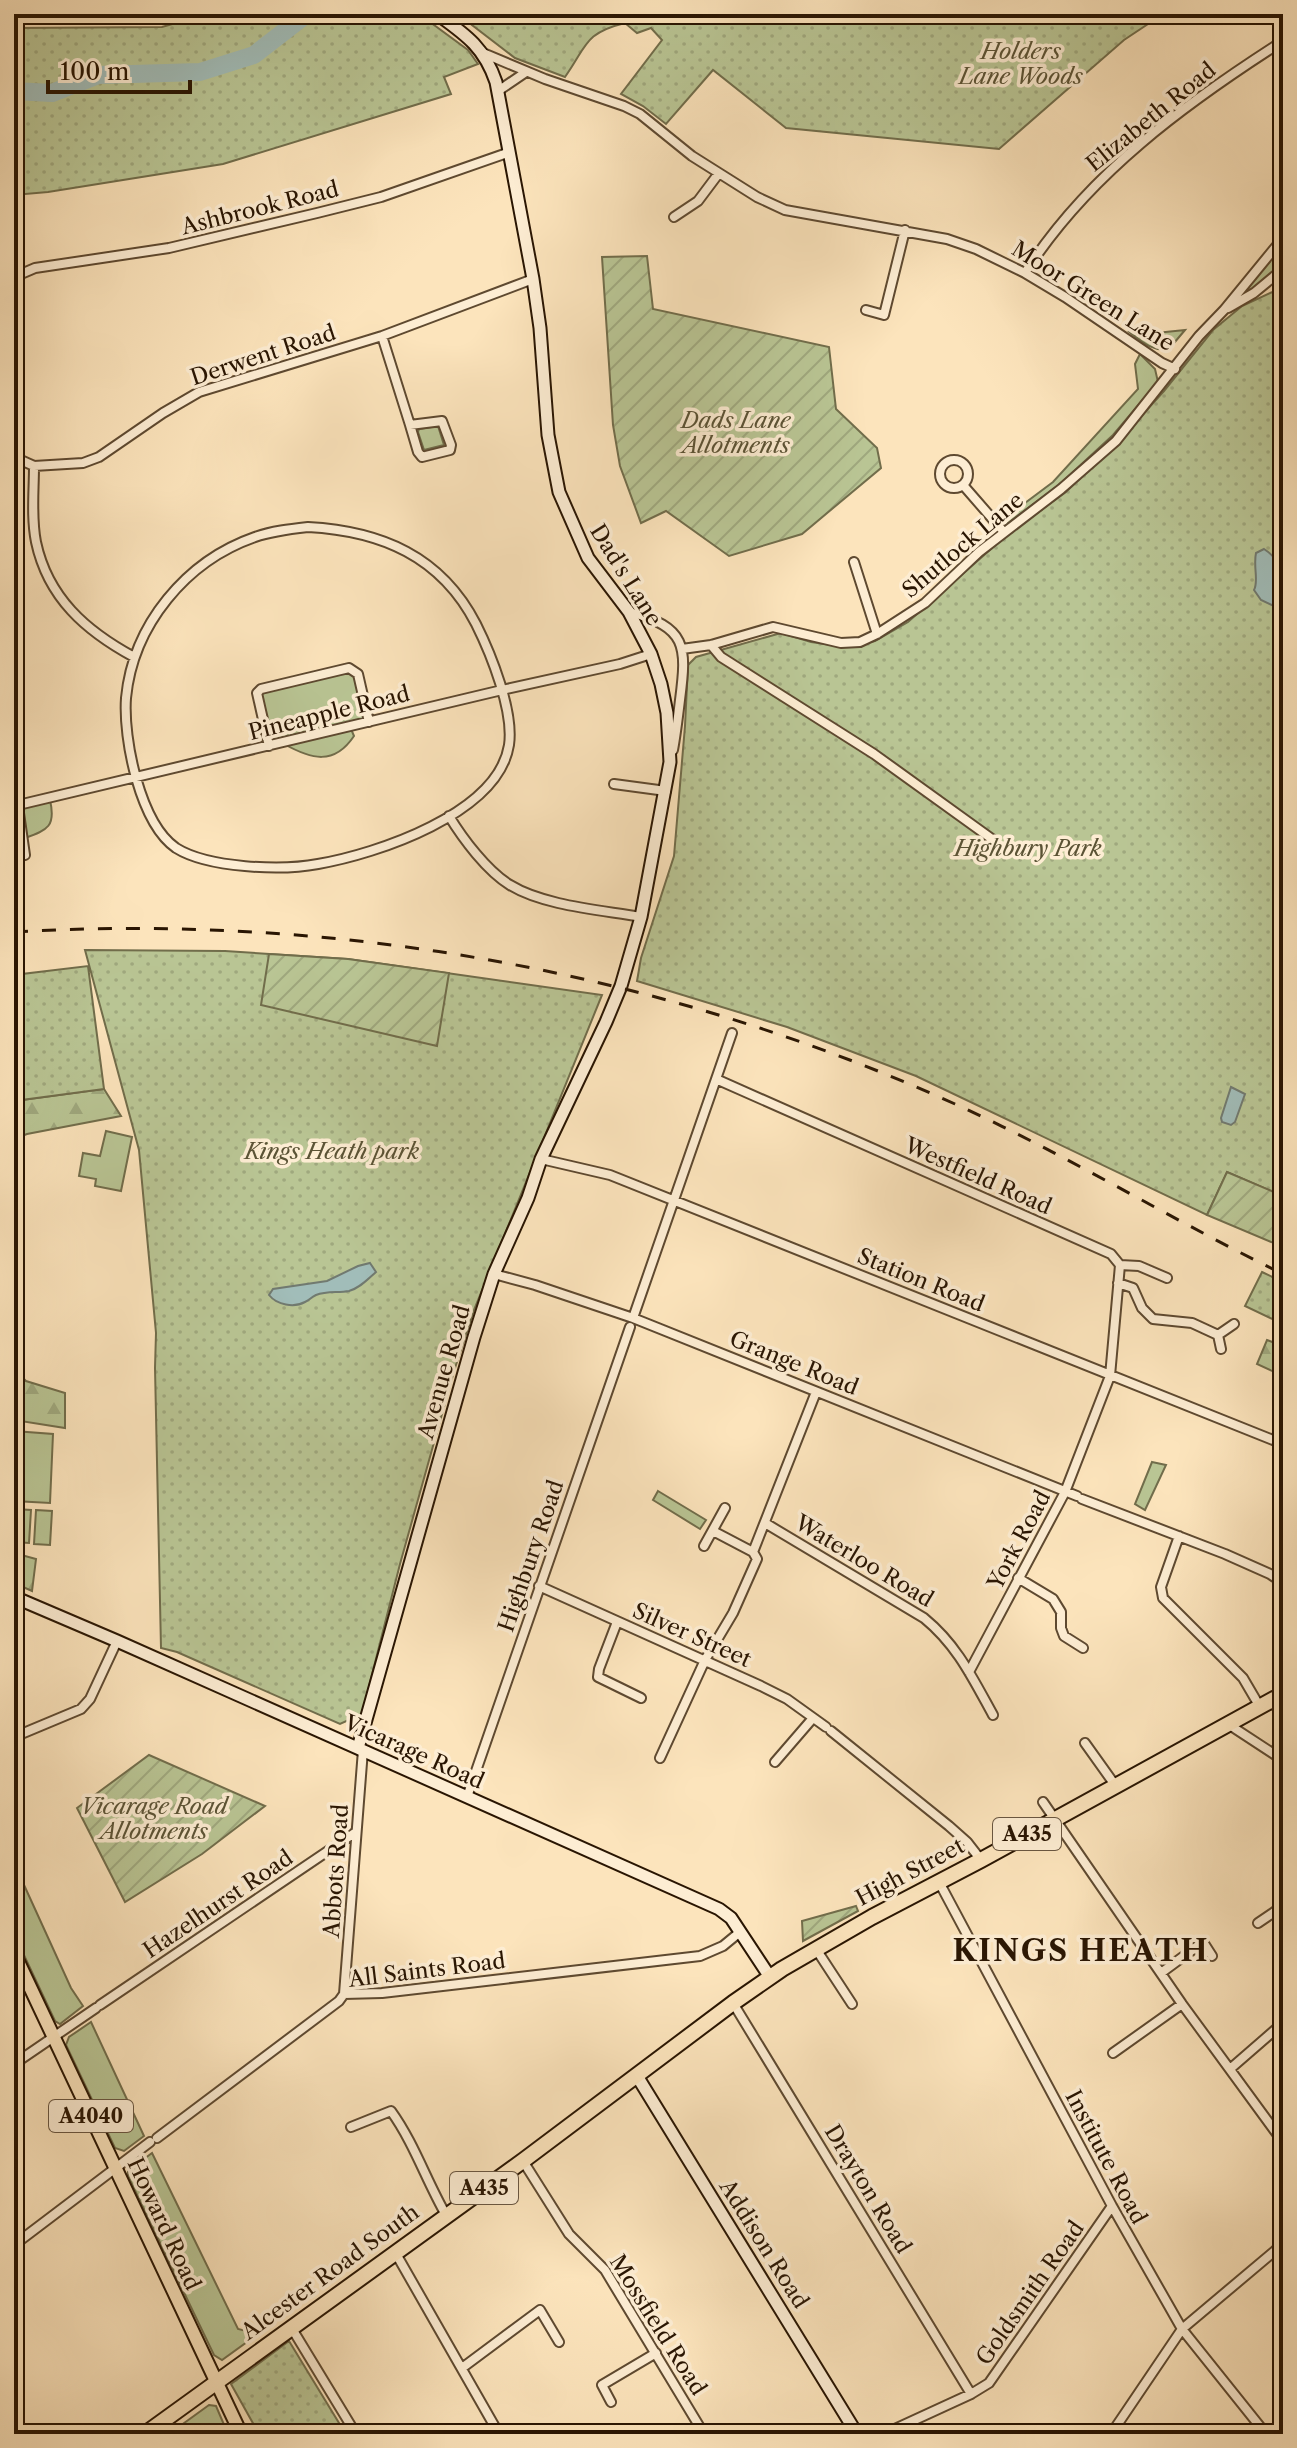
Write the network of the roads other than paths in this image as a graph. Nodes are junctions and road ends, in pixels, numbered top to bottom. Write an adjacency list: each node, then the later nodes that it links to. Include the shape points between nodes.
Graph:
1 (437, 14): 3 (street, Moor Green Lane)
2 (1283, 41): 12 (street, Elizabeth Road, via 1144,140 1088,193)
3 (483, 53): 4 (street, Moor Green Lane); 5 (street, Dad's Lane)
4 (526, 72): 5 (street); 7 (street, Moor Green Lane, via 624,106)
5 (498, 91): 6 (street, Dad's Lane)
6 (510, 152): 13 (street, Ashbrook Road, via 330,210 169,248 35,268); 14 (street, Dad's Lane)
7 (719, 173): 8 (street, via 698,201); 9 (street, Moor Green Lane, via 785,210)
8 (674, 217)
9 (905, 230): 12 (street, Moor Green Lane, via 976,249); 15 (street, via 884,315)
10 (1283, 238): 16 (street, Moor Green Lane)
11 (1283, 269): 16 (street, Moor Green Lane)
12 (1025, 273): 18 (street, Moor Green Lane)
13 (14, 277)
14 (533, 279): 17 (street, Derwent Road); 25 (street, Dad's Lane, via 548,435 559,492 588,558)
15 (866, 310)
16 (1224, 310): 18 (street, Moor Green Lane)
17 (382, 336): 19 (street); 21 (street, Derwent Road, via 199,392 83,463)
18 (1175, 369): 23 (street, Shutlock Lane, via 1116,441)
19 (410, 425): 19 (street, via 442,421 450,450 422,457)
20 (14, 457): 21 (street, Derwent Road)
21 (34, 466): 30 (street, via 36,539 43,566 69,610 87,628)
22 (963, 485): 23 (street)
23 (1003, 531): 26 (street, Shutlock Lane, via 925,603)
24 (854, 562): 26 (street)
25 (629, 612): 28 (street, via 663,624); 29 (street, Dad's Lane)
26 (877, 634): 27 (street, Shutlock Lane, via 841,643 773,627)
27 (711, 645): 28 (street, Shutlock Lane); 40 (street, via 721,657 874,754)
28 (682, 649): 34 (street, via 684,671)
29 (651, 654): 31 (street, Pineapple Road); 34 (street, Dad's Lane, via 667,713)
30 (134, 657): 31 (street, via 162,606 202,564 268,534 308,527 340,529 407,551 441,574 467,606); 35 (street, via 126,712)
31 (502, 690): 32 (street, Pineapple Road); 39 (street, via 509,745 503,762 483,790)
32 (369, 722): 33 (street, Pineapple Road); 33 (street, via 358,674 349,668 261,689 257,693)
33 (269, 746): 35 (street, Pineapple Road)
34 (670, 762): 37 (street, Dad's Lane)
35 (137, 778): 38 (street, Pineapple Road); 39 (street, via 147,812 175,847 246,866 316,865 365,853)
36 (614, 784): 37 (street)
37 (666, 791): 42 (street, Dad's Lane)
38 (16, 806): 41 (street)
39 (449, 816): 42 (street, via 475,854 507,884 538,898)
40 (992, 839)
41 (25, 855)
42 (641, 917): 43 (street, Dad's Lane)
43 (606, 1022): 46 (street, Avenue Road)
44 (732, 1033): 45 (street, Highbury Road)
45 (716, 1079): 47 (street, Highbury Road); 48 (street, Westfield Road, via 1111,1254)
46 (541, 1159): 47 (street, Station Road, via 610,1175); 49 (street, Avenue Road)
47 (674, 1201): 52 (street, Highbury Road); 56 (street, Station Road)
48 (1120, 1265): 50 (street, Westfield Road, via 1139,1266); 51 (street)
49 (494, 1274): 52 (street, Grange Road); 83 (street, Avenue Road)
50 (1167, 1278)
51 (1118, 1283): 54 (street, via 1133,1288 1153,1319 1192,1323); 56 (street)
52 (632, 1323): 57 (street, Grange Road); 68 (street, Highbury Road)
53 (1234, 1324): 54 (street)
54 (1218, 1335): 55 (street)
55 (1221, 1349)
56 (1110, 1376): 58 (street, Station Road); 59 (street, York Road)
57 (816, 1392): 59 (street, Grange Road); 61 (street)
58 (1283, 1444)
59 (1065, 1492): 63 (street, Grange Road); 66 (street, York Road)
60 (725, 1508): 62 (street)
61 (765, 1523): 65 (street); 74 (street, Waterloo Road, via 924,1618 943,1633)
62 (713, 1531): 64 (street); 65 (street)
63 (1179, 1536): 67 (street, Grange Road); 77 (street, via 1161,1587 1163,1598 1243,1678)
64 (704, 1546)
65 (753, 1552): 73 (street, via 755,1569)
66 (1018, 1578): 72 (street, via 1053,1599 1064,1636); 74 (street, York Road)
67 (1283, 1583)
68 (539, 1586): 70 (street, Silver Street); 88 (street, Highbury Road)
69 (14, 1597): 71 (street, Vicarage Road)
70 (617, 1622): 73 (street, Silver Street); 76 (street, via 598,1677)
71 (117, 1641): 81 (street, via 81,1709); 83 (street, Vicarage Road)
72 (1083, 1648)
73 (705, 1660): 79 (street, Silver Street, via 774,1692); 84 (street)
74 (969, 1672): 78 (street)
75 (1283, 1694): 77 (highway, High Street / A435)
76 (641, 1698)
77 (1260, 1707): 80 (highway, High Street / A435)
78 (993, 1715)
79 (813, 1718): 86 (street); 92 (street, Silver Street, via 949,1826)
80 (1227, 1724): 85 (street); 87 (highway, High Street / A435)
81 (14, 1737)
82 (1085, 1743): 87 (street)
83 (361, 1749): 88 (street, Vicarage Road); 91 (street, Abbots Road)
84 (660, 1758)
85 (1283, 1760)
86 (775, 1762)
87 (1115, 1785): 90 (highway, High Street / A435)
88 (467, 1797): 96 (street, Vicarage Road, via 719,1909)
89 (1043, 1802): 90 (street)
90 (1054, 1819): 92 (highway, High Street / A435); 100 (street)
91 (356, 1832): 102 (street, Abbots Road); 107 (street, Hazelhurst Road)
92 (981, 1860): 93 (highway, High Street / A435)
93 (939, 1882): 97 (highway, High Street / A435); 116 (street, Institute Road)
94 (1283, 1906): 95 (street)
95 (1258, 1923)
96 (740, 1932): 101 (street, Vicarage Road); 102 (street, All Saints Road, via 700,1956)
97 (815, 1948): 101 (highway, High Street / A435); 104 (street)
98 (14, 1953): 107 (main road, Howard Road / A4040)
99 (1212, 1956): 100 (street, via 1203,1942)
100 (1161, 1973): 105 (street)
101 (770, 1977): 103 (highway, A435)
102 (344, 1994): 115 (street, All Saints Road)
103 (733, 2003): 111 (highway, Alcester Road South / A435); 127 (street, Drayton Road)
104 (852, 2004)
105 (1182, 2004): 108 (street); 110 (street)
106 (1283, 2023): 110 (street)
107 (54, 2038): 109 (street, Hazelhurst Road); 115 (main road, Howard Road / A4040)
108 (1113, 2053)
109 (14, 2064)
110 (1230, 2069): 113 (street)
111 (637, 2076): 114 (highway, Alcester Road South / A435); 134 (street, Addison Road)
112 (351, 2127): 117 (street, via 391,2111)
113 (1283, 2142)
114 (523, 2161): 117 (highway, Alcester Road South / A435); 124 (street, Mossfield Road, via 569,2234 605,2270)
115 (116, 2169): 119 (street, All Saints Road); 126 (main road, Howard Road / A4040)
116 (1112, 2206): 122 (street, Institute Road); 127 (street, Goldsmith Road, via 989,2383)
117 (446, 2215): 120 (highway, Alcester Road South / A435)
118 (1283, 2244): 122 (street)
119 (14, 2245)
120 (395, 2251): 121 (highway, Alcester Road South / A435); 125 (street)
121 (291, 2327): 126 (highway, Alcester Road South / A435); 131 (street)
122 (1182, 2329): 136 (street); 137 (street, Institute Road)
123 (559, 2342): 125 (street, via 540,2310)
124 (656, 2353): 128 (street, via 602,2385); 133 (street, Mossfield Road)
125 (462, 2368): 132 (street)
126 (216, 2381): 129 (highway, Alcester Road South / A435); 130 (main road, A4040)
127 (971, 2394): 135 (street, Goldsmith Road)
128 (611, 2402)
129 (145, 2434)
130 (241, 2434)
131 (356, 2434)
132 (499, 2434)
133 (704, 2434)
134 (857, 2434)
135 (884, 2434)
136 (1111, 2434)
137 (1266, 2434)

